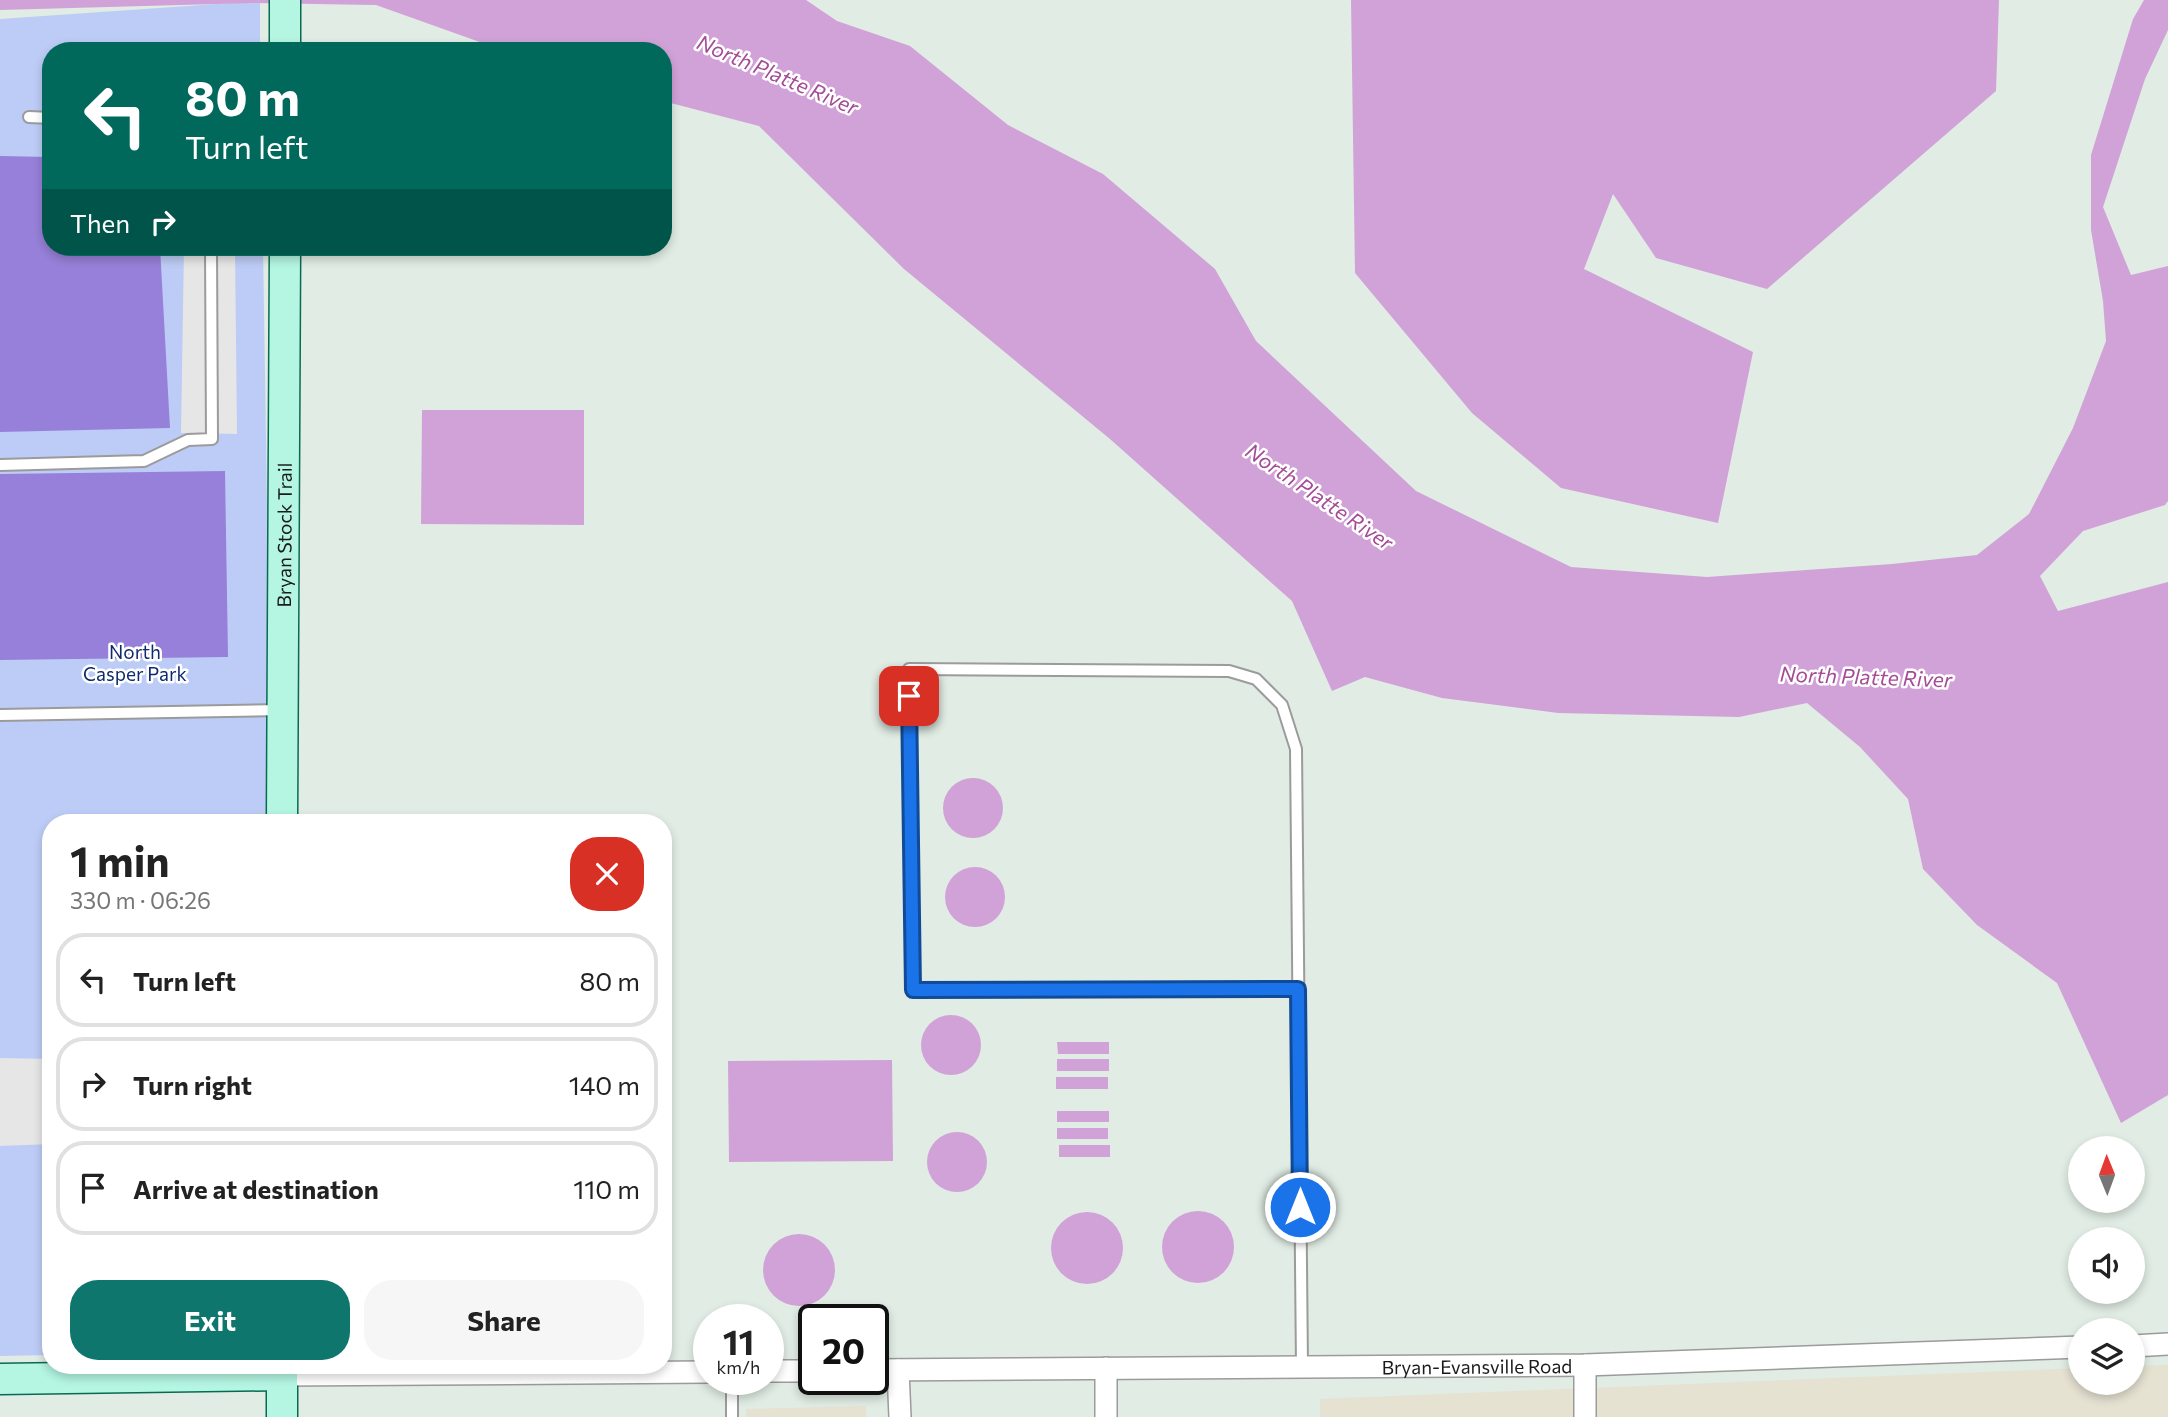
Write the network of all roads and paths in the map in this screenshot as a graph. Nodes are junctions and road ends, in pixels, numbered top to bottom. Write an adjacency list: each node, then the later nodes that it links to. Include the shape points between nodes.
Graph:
1 (285, 0): 2 (main road)
2 (285, 42)
3 (29, 117): 4 (lane)
4 (42, 118)
5 (211, 256): 7 (lane, via 212,439 188,440 144,461)
6 (285, 256): 8 (main road, Bryan Stock Trail)
7 (0, 465)
8 (282, 710): 9 (lane); 10 (main road, Bryan Stock Trail)
9 (0, 715)
10 (282, 814)
11 (1298, 989): 11 (lane, via 1296,749 1282,705 1256,680 1229,671 909,669 913,990); 16 (lane)
12 (2168, 1344): 13 (street)
13 (2145, 1345)
14 (2068, 1348): 15 (street, Bryan-Evansville Road)
15 (1585, 1365): 16 (street, Bryan-Evansville Road); 30 (street)
16 (1302, 1367): 17 (street, Bryan-Evansville Road)
17 (1106, 1368): 19 (street, Bryan-Evansville Road); 29 (street)
18 (889, 1370): 19 (street, Bryan-Evansville Road)
19 (898, 1370): 28 (street)
20 (672, 1372): 21 (street)
21 (693, 1372)
22 (157, 1374): 24 (main road)
23 (282, 1374): 26 (main road)
24 (0, 1379)
25 (732, 1395): 27 (lane)
26 (282, 1417)
27 (732, 1417)
28 (900, 1417)
29 (1106, 1417)
30 (1585, 1417)

